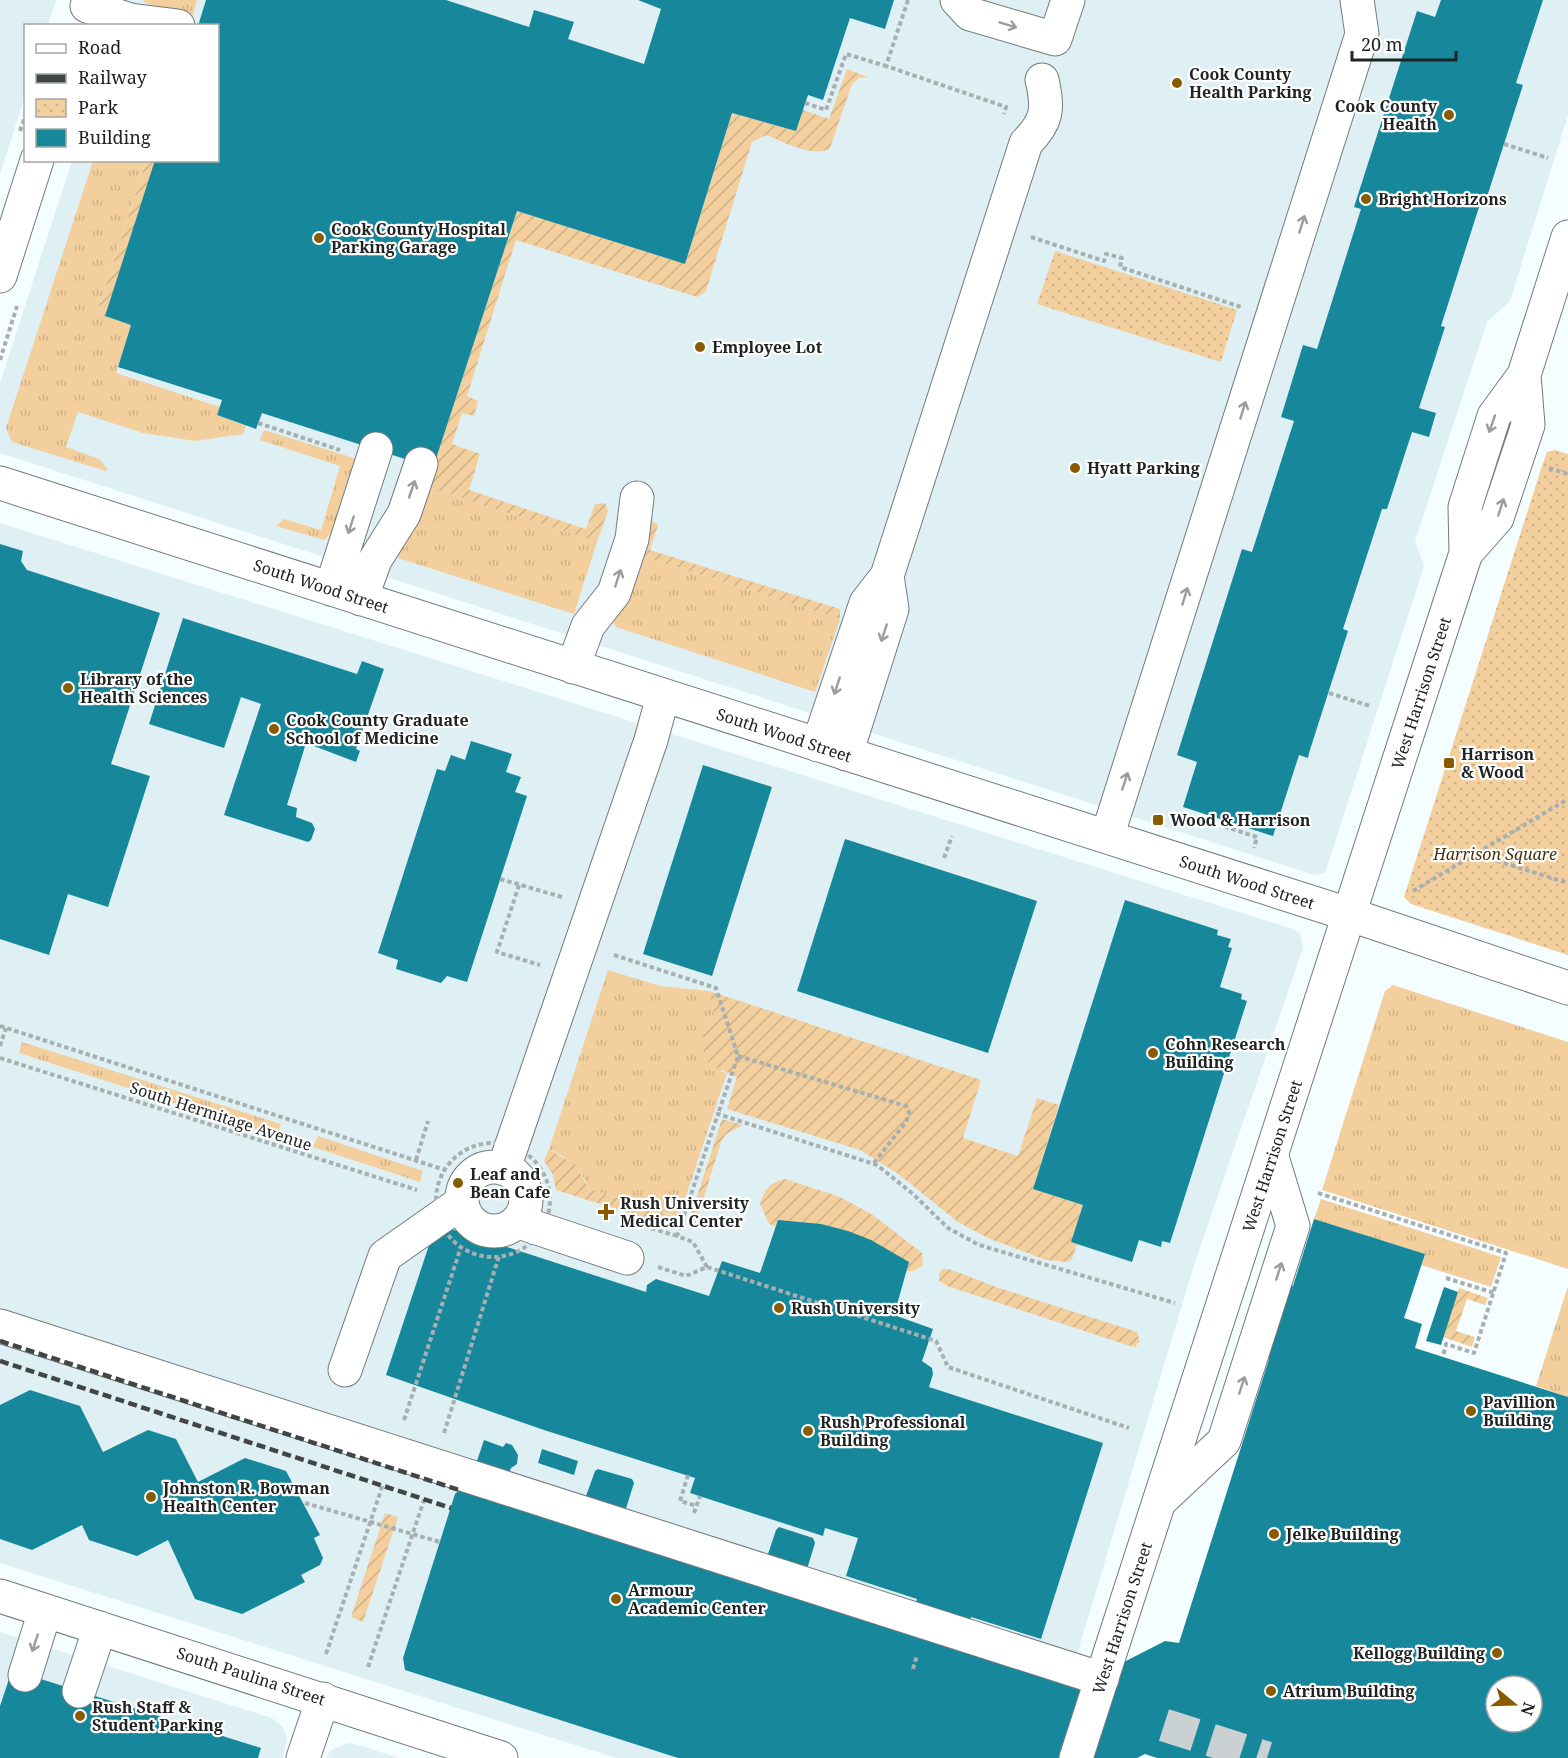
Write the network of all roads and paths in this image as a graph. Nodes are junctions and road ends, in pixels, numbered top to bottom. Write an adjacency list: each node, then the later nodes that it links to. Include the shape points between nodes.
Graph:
1 (908, 0): 8 (path)
2 (957, 0): 7 (street, one-way to 7, via 970,14)
3 (1068, 0): 7 (street)
4 (1357, 0): 34 (street, one-way to 4, via 1362,34)
5 (85, 10): 6 (street)
6 (135, 23)
7 (1055, 39): 30 (street, one-way to 30, via 1042,80 1048,104 1039,130 1026,143 886,576 892,609)
8 (886, 66): 9 (path, via 846,54 826,110); 10 (path, via 1006,107)
9 (805, 103)
10 (1004, 116)
11 (1504, 144): 12 (path)
12 (1548, 158)
13 (36, 162): 16 (street)
14 (1028, 236): 17 (path, via 1104,261 1106,254 1122,258 1120,267 1245,309)
15 (1568, 237): 43 (street, West Harrison Street, via 1524,375 1528,425 1497,518 1466,553)
16 (0, 276)
17 (1243, 314)
18 (258, 423): 19 (path)
19 (392, 458): 24 (street, one-way to 24); 25 (street, one-way to 19, via 375,560 404,514)
20 (1549, 468): 21 (path)
21 (1568, 474)
22 (0, 483): 24 (street, South Wood Street)
23 (637, 498): 26 (street, one-way to 23, via 588,626 614,592 632,539)
24 (331, 589): 25 (street, South Wood Street)
25 (361, 599): 26 (street, South Wood Street)
26 (573, 667): 28 (street, South Wood Street)
27 (1329, 693): 29 (path)
28 (663, 696): 30 (street, South Wood Street); 44 (street)
29 (1370, 706)
30 (832, 750): 34 (street, South Wood Street)
31 (1568, 799): 36 (path)
32 (1225, 820): 35 (path, via 1223,826 1257,837)
33 (952, 836): 37 (path)
34 (1107, 837): 43 (street, South Wood Street)
35 (1254, 848)
36 (1475, 854): 39 (path); 41 (path)
37 (944, 858)
38 (500, 879): 40 (path)
39 (1568, 883)
40 (519, 885): 42 (path); 45 (path, via 496,952)
41 (1413, 891)
42 (570, 900)
43 (1350, 915): 46 (street, South Wood Street); 84 (street, West Harrison Street)
44 (582, 945): 45 (street); 50 (path, via 716,988)
45 (571, 975): 56 (street)
46 (1568, 988)
47 (0, 1026): 48 (path)
48 (6, 1028): 49 (path); 54 (path)
49 (0, 1046)
50 (738, 1056): 52 (path); 55 (path, via 906,1106 906,1122)
51 (0, 1058): 59 (path, South Hermitage Avenue)
52 (718, 1114): 55 (path); 64 (path, via 677,1236 693,1242)
53 (428, 1121): 54 (path)
54 (416, 1160): 57 (path)
55 (873, 1164): 67 (path, via 913,1194 948,1228 979,1245)
56 (504, 1168): 59 (street, via 493,1167 474,1174); 60 (street, via 524,1186 526,1203)
57 (445, 1170)
58 (1314, 1192): 66 (path, via 1506,1253)
59 (447, 1208): 60 (street, via 464,1212 479,1228); 61 (path, via 451,1238); 70 (street, via 385,1256)
60 (519, 1237): 62 (path); 63 (street)
61 (461, 1247): 62 (path, via 479,1255); 72 (path)
62 (500, 1256): 73 (path)
63 (627, 1258): 64 (path, via 686,1276)
64 (707, 1267): 71 (path, via 936,1341 948,1367)
65 (1446, 1278): 66 (path)
66 (1494, 1293): 69 (path, via 1474,1353 1446,1344)
67 (1175, 1303)
68 (0, 1326): 72 (street)
69 (1443, 1356)
70 (345, 1370)
71 (1129, 1428)
72 (393, 1452): 73 (street); 81 (path)
73 (435, 1466): 82 (path); 84 (street)
74 (688, 1476): 76 (path, via 680,1501)
75 (305, 1503): 77 (path, bridge)
76 (697, 1506)
77 (440, 1542)
78 (0, 1596): 79 (street, South Paulina Street)
79 (45, 1611): 80 (street, South Paulina Street); 83 (street, one-way to 83)
80 (100, 1628): 85 (street); 86 (street, South Paulina Street)
81 (326, 1654)
82 (368, 1667)
83 (25, 1674)
84 (1102, 1679): 89 (street, West Harrison Street)
85 (79, 1691)
86 (323, 1699): 87 (street); 88 (street, South Paulina Street)
87 (303, 1758)
88 (501, 1758)
89 (1076, 1758)

